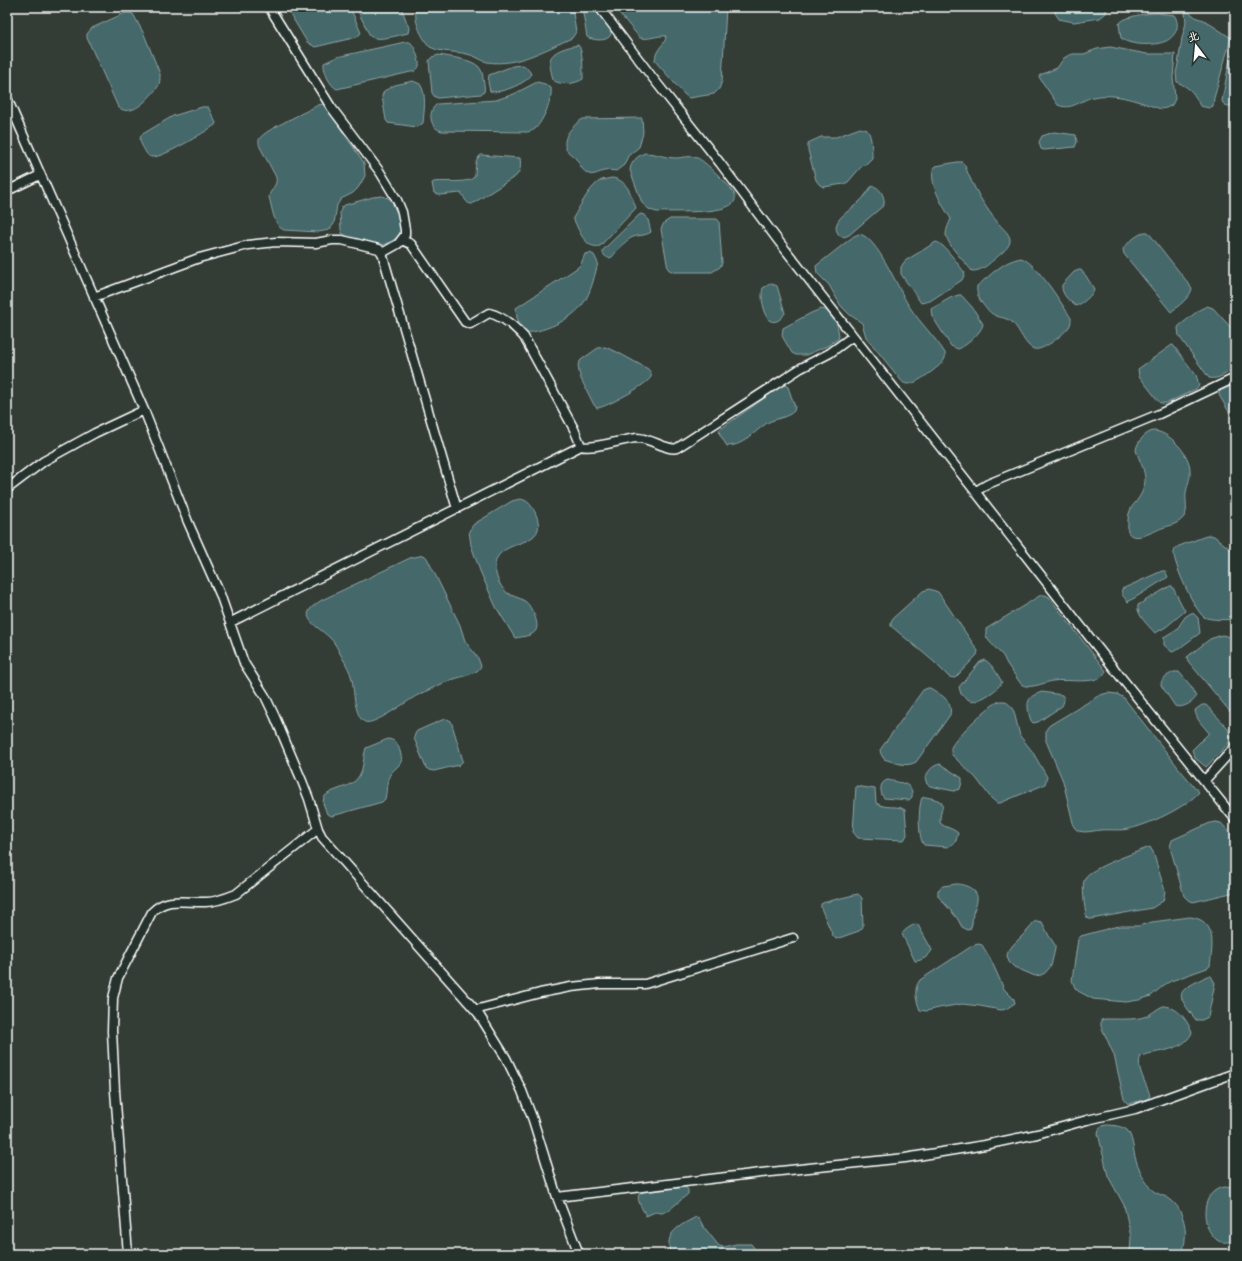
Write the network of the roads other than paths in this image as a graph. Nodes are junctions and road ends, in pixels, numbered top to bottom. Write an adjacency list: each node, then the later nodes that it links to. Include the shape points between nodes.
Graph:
1 (269, 7): 6 (street, via 331,107 395,195 402,212 405,230)
2 (599, 7): 9 (street)
3 (7, 98): 4 (street)
4 (40, 175): 5 (street); 8 (street)
5 (7, 191)
6 (402, 240): 7 (street); 12 (street, via 411,244 465,322 470,324 488,313 496,315 519,331)
7 (382, 253): 8 (street, via 373,247 342,240 256,244 199,258); 15 (street)
8 (94, 297): 11 (street)
9 (853, 336): 12 (street, via 830,353 801,368 676,448 671,449 651,440 638,438 586,448); 14 (street)
10 (1235, 378): 14 (street, via 1159,414)
11 (144, 410): 13 (street, via 94,433 44,461); 16 (street)
12 (581, 446): 15 (street)
13 (7, 489)
14 (976, 491): 18 (street, via 1120,676)
15 (457, 509): 16 (street)
16 (231, 622): 20 (street, via 244,663 270,707 302,781)
17 (1235, 747): 18 (street)
18 (1205, 780): 19 (street)
19 (1235, 819)
20 (318, 829): 22 (street); 25 (street, via 236,894 210,902 174,901 155,909 118,978 113,998 112,1031)
21 (793, 938): 22 (street, via 645,984 571,987)
22 (475, 1010): 24 (street, via 498,1045 522,1091)
23 (1235, 1074): 24 (street, via 1135,1109 984,1145 905,1158)
24 (557, 1197): 26 (street)
25 (128, 1254)
26 (579, 1254)

